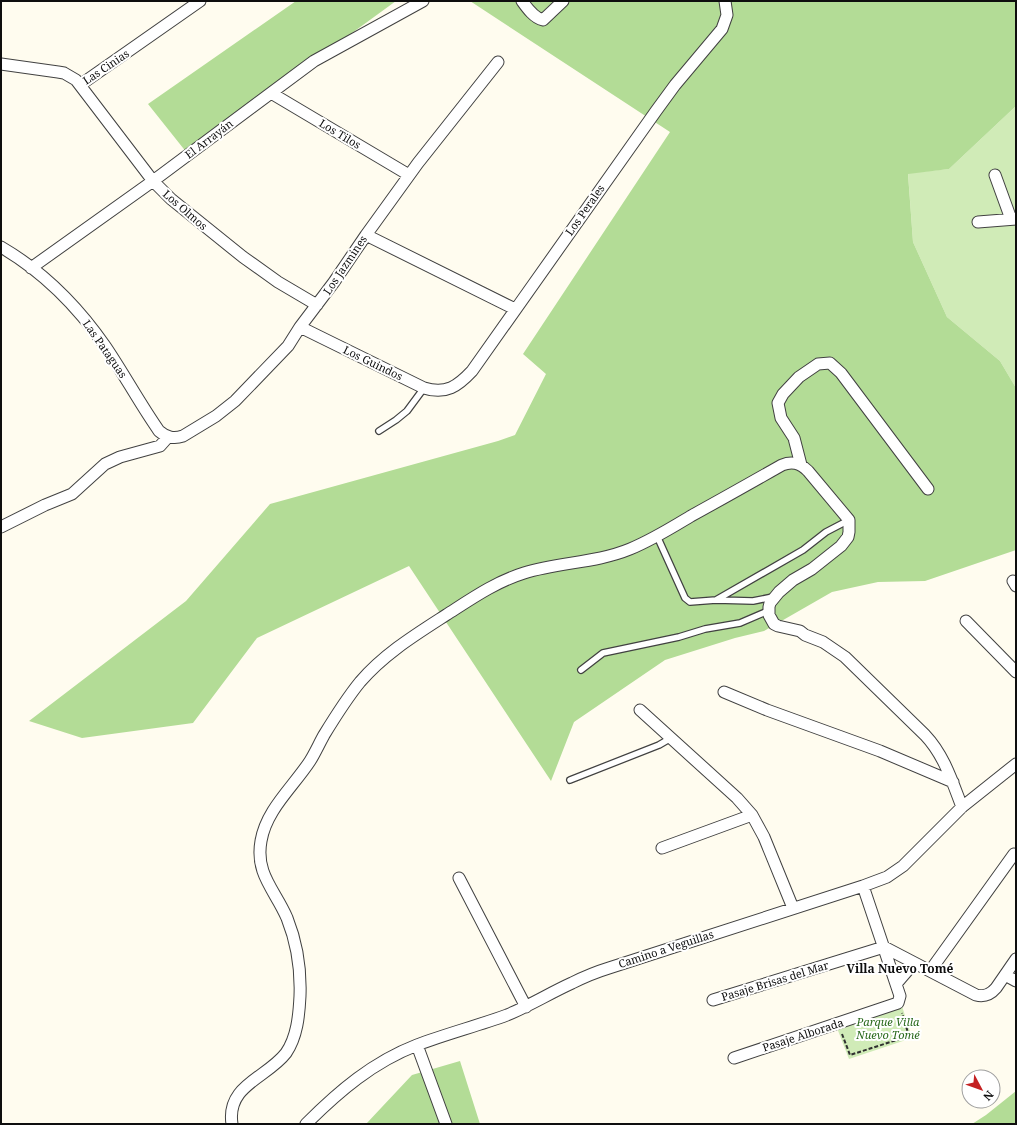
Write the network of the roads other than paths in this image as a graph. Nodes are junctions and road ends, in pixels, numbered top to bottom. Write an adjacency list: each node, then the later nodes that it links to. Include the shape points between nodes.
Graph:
1 (200, 1): 8 (street, Las Cinias)
2 (423, 1): 9 (street, El Arrayán, via 314,61)
3 (522, 1): 4 (street, via 538,19 543,20)
4 (563, 1)
5 (725, 1): 19 (street, Los Perales, via 727,15 722,29 675,85)
6 (498, 62): 10 (street, Los Jazmines)
7 (1, 64): 8 (street, Las Cinias, via 64,73)
8 (80, 85): 12 (street, Los Olmos)
9 (271, 93): 10 (street, Los Tilos); 12 (street, El Arrayán)
10 (409, 175): 15 (street, Los Jazmines)
11 (995, 175): 13 (street)
12 (153, 181): 17 (street, El Arrayán); 18 (street, Los Olmos, via 171,200 243,258)
13 (1014, 219): 14 (street)
14 (978, 222)
15 (366, 235): 18 (street, Los Jazmines); 19 (street)
16 (1, 247): 17 (street)
17 (31, 268): 24 (street, Las Pataguas, via 61,294 92,328 159,431)
18 (317, 305): 20 (street, Los Jazmines)
19 (515, 309): 22 (street, Los Perales, via 472,371 459,384)
20 (300, 327): 21 (street, Los Guindos); 24 (street, Los Jazmines, via 288,346 235,402 183,436)
21 (424, 388): 22 (street, Los Guindos); 23 (lane, via 407,411)
22 (449, 389)
23 (379, 431)
24 (168, 437): 28 (street, via 160,446 105,464 72,494)
25 (800, 465): 26 (street, via 794,438 781,418 778,404 783,394 799,377 818,364 830,363 841,373); 27 (street, via 808,470); 29 (street, via 791,462 782,465)
26 (928, 490)
27 (849, 520): 30 (street, via 848,537 841,546); 31 (lane)
28 (1, 526)
29 (656, 536): 31 (lane, via 685,598 690,602); 60 (street, via 616,554 531,571 490,587 398,646 374,667 348,698 302,772 274,809 263,831 260,853 263,872 283,909 296,947 300,979 298,1014 296,1032 285,1053 273,1066 246,1085 237,1097 232,1112)
30 (775, 596): 31 (lane, via 753,601); 32 (street)
31 (716, 600)
32 (768, 611): 34 (lane, via 740,623 603,653); 41 (street, via 774,624 800,631 845,657 931,741)
33 (966, 621): 35 (street)
34 (581, 670)
35 (1016, 672)
36 (724, 692): 41 (street, via 880,751)
37 (640, 710): 38 (street)
38 (671, 738): 40 (lane); 43 (street)
39 (1016, 764): 42 (street, Camino a Veguillas)
40 (570, 780)
41 (952, 782): 42 (street)
42 (962, 807): 47 (street, Camino a Veguillas, via 903,866 887,877)
43 (752, 815): 44 (street); 48 (street, via 762,832)
44 (662, 848)
45 (1014, 854): 52 (street)
46 (459, 878): 57 (street)
47 (863, 886): 48 (street, Camino a Veguillas); 49 (street, Pasaje Alborada)
48 (793, 908): 57 (street, Camino a Veguillas, via 609,968 572,983)
49 (884, 947): 51 (street); 55 (street, Pasaje Alborada); 56 (street, Pasaje Brisas del Mar)
50 (1016, 959): 53 (street)
51 (914, 963): 52 (street); 55 (street)
52 (930, 971): 53 (street, via 980,996 992,992)
53 (1005, 975): 54 (street)
54 (1016, 981)
55 (896, 984): 59 (street, Pasaje Alborada, via 900,998 896,1004)
56 (713, 1000)
57 (526, 1007): 58 (street, Camino a Veguillas)
58 (417, 1045): 61 (street, Camino a Veguillas, via 385,1060 353,1081); 62 (street)
59 (734, 1058)
60 (232, 1124)
61 (306, 1124)
62 (446, 1124)

